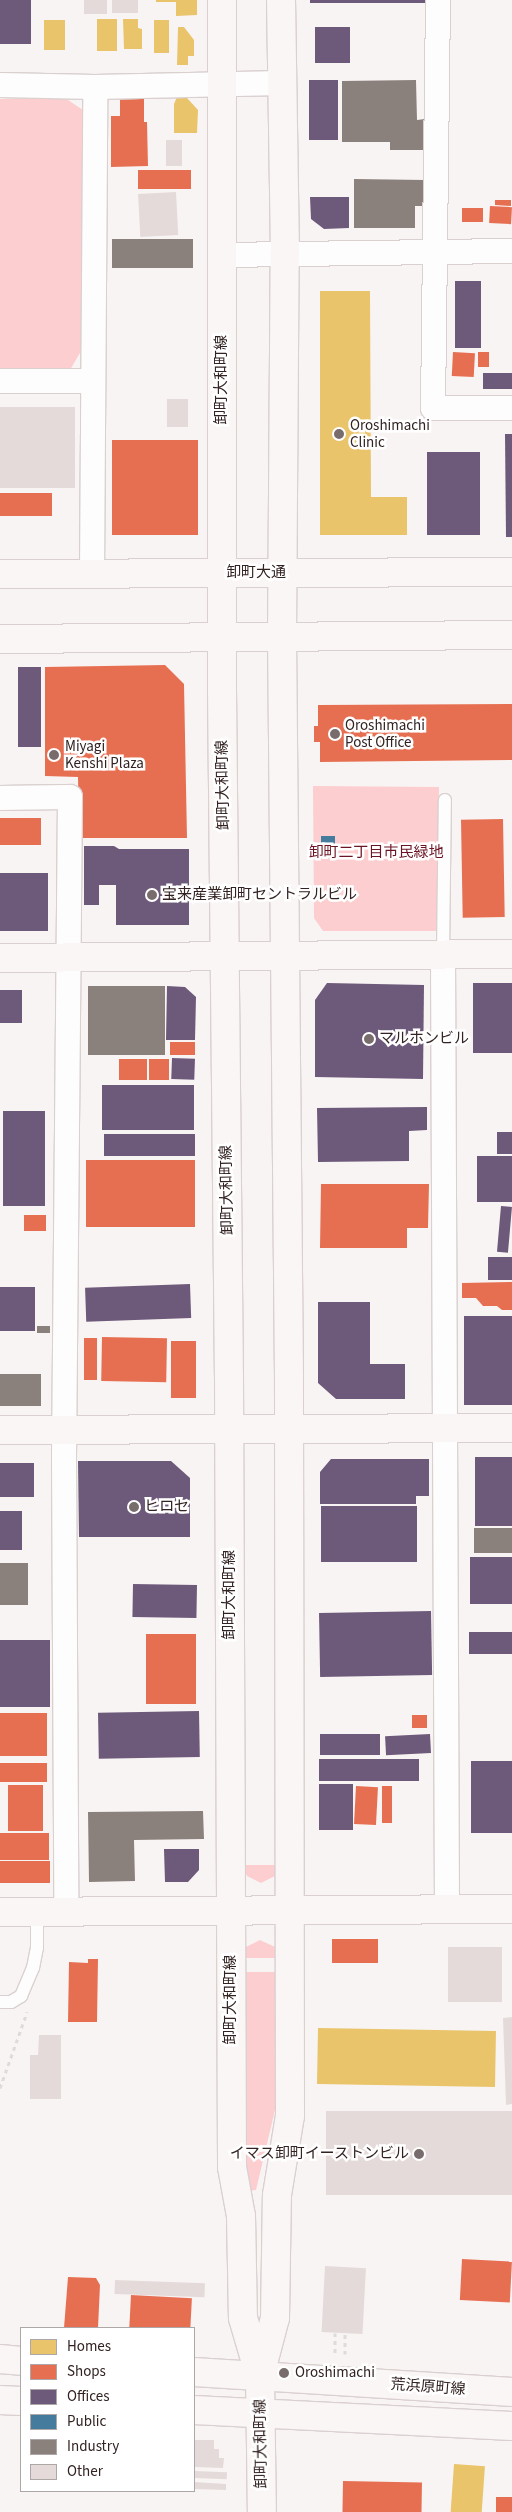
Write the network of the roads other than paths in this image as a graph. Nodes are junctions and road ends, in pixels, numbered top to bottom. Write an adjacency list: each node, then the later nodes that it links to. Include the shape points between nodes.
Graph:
1 (222, 0): 4 (street, 卸町大和町線)
2 (281, 0): 5 (street, 卸町大和町線)
3 (438, 0): 8 (street)
4 (222, 83): 5 (street); 7 (street); 11 (street, 卸町大和町線)
5 (282, 83): 10 (street, 卸町大和町線)
6 (0, 85): 7 (street)
7 (95, 87): 13 (street)
8 (437, 251): 9 (street); 10 (street); 14 (street, via 434,408)
9 (512, 251)
10 (285, 254): 11 (street); 18 (street, 卸町大和町線)
11 (222, 255): 15 (street, 卸町大和町線)
12 (0, 381): 13 (street)
13 (93, 381): 17 (street)
14 (512, 408)
15 (222, 572): 17 (street, 卸町大通); 18 (street, 卸町大通); 21 (street, 卸町大和町線)
16 (512, 572): 18 (street, 卸町大通)
17 (92, 573): 19 (street, 卸町大通)
18 (283, 573): 22 (street, 卸町大和町線)
19 (0, 574)
20 (512, 635): 22 (street)
21 (222, 637): 22 (street); 23 (street); 28 (street, 卸町大和町線)
22 (282, 638): 29 (street, 卸町大和町線)
23 (0, 639)
24 (0, 798): 31 (street, via 70,798)
25 (445, 800): 26 (lane)
26 (442, 954): 27 (street); 29 (street); 33 (street)
27 (512, 954)
28 (224, 955): 29 (street); 31 (street); 35 (street, 卸町大和町線)
29 (285, 955): 36 (street, 卸町大和町線)
30 (0, 958): 31 (street)
31 (69, 958): 37 (street)
32 (512, 1428): 33 (street)
33 (445, 1429): 36 (street); 38 (street)
34 (0, 1430): 37 (street)
35 (230, 1430): 36 (street); 37 (street); 40 (street, 卸町大和町線)
36 (289, 1430): 41 (street, 卸町大和町線)
37 (65, 1431): 44 (street)
38 (447, 1909): 39 (street); 41 (street)
39 (512, 1909)
40 (230, 1910): 41 (street); 44 (street); 49 (street, 卸町大和町線, via 232,2167 241,2216 243,2318)
41 (289, 1910): 49 (street, 卸町大和町線, via 290,2116 277,2195 275,2318)
42 (0, 1912): 43 (street)
43 (36, 1912): 44 (street); 45 (lane, via 33,1968 20,1996 11,2002)
44 (66, 1912)
45 (0, 2002)
46 (0, 2359): 47 (street)
47 (20, 2360)
48 (195, 2372): 49 (street, 荒浜原町線)
49 (260, 2376): 50 (street, 荒浜原町線); 54 (street, 卸町大和町線)
50 (512, 2392)
51 (0, 2400): 52 (street)
52 (20, 2401)
53 (195, 2410): 54 (street)
54 (262, 2414): 55 (street); 56 (street, 卸町大和町線)
55 (512, 2426)
56 (262, 2512)

